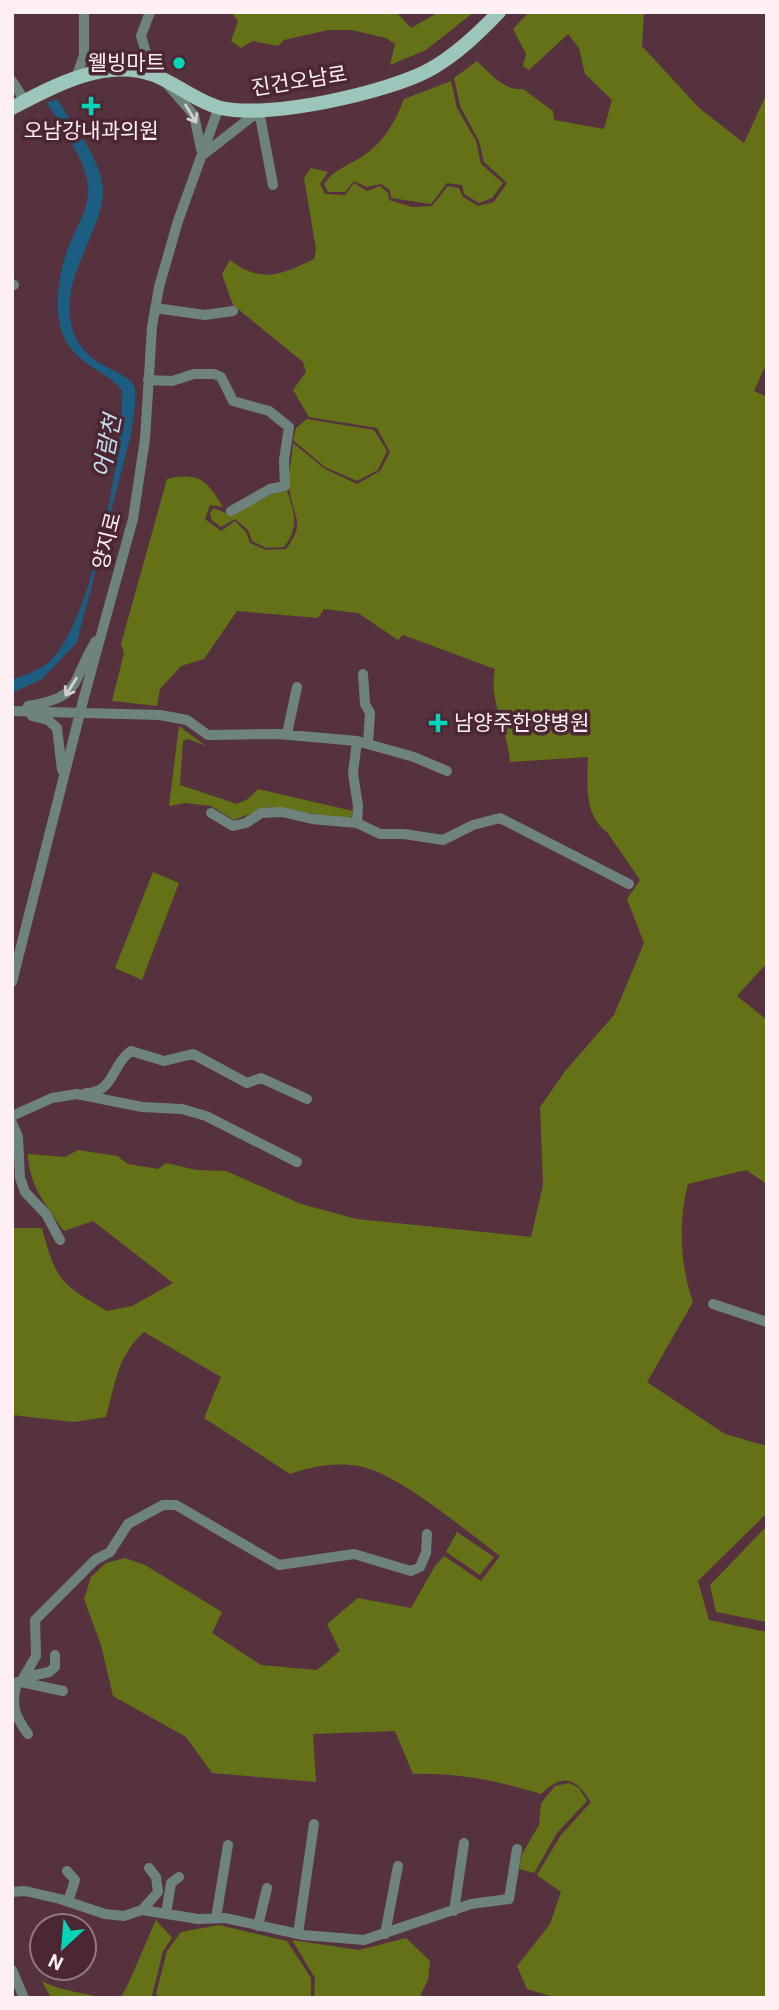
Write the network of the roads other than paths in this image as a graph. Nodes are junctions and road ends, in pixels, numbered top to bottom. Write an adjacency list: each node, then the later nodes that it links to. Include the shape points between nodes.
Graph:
1 (84, 12): 5 (street, via 84,55)
2 (150, 12): 4 (street, via 141,36)
3 (499, 12): 9 (main road, 진건오남로, via 455,53 410,79)
4 (158, 77): 5 (main road, 진건오남로, via 119,70); 8 (main road, 진건오남로); 10 (street, one-way to 10, via 194,114)
5 (76, 78): 7 (main road, 진건오남로)
6 (12, 81): 7 (street)
7 (19, 105)
8 (219, 107): 9 (main road, 진건오남로); 10 (street, 양지로)
9 (259, 111): 10 (street); 11 (street)
10 (202, 155): 12 (street, 양지로, via 178,221)
11 (272, 185)
12 (155, 308): 13 (street, via 205,315); 14 (street, 양지로)
13 (233, 311)
14 (148, 380): 15 (street, via 214,374 221,377 233,401 269,411 289,427 285,486 270,489); 16 (street, 양지로, via 138,491)
15 (231, 511)
16 (103, 629): 19 (street, one-way to 19, via 67,695); 20 (street, 양지로)
17 (363, 674): 22 (street, via 365,705 370,713)
18 (297, 687): 21 (street)
19 (12, 711): 20 (street); 24 (street, via 55,724)
20 (80, 712): 21 (street, via 187,720 208,735); 24 (street, 양지로)
21 (286, 734): 22 (street)
22 (362, 742): 23 (street); 26 (street, via 353,774)
23 (447, 771)
24 (63, 781): 28 (street, 양지로)
25 (211, 813): 26 (street, via 233,826 271,811)
26 (357, 823): 27 (street, via 380,834 443,840 472,825 500,818)
27 (629, 884)
28 (12, 982)
29 (77, 1094): 30 (street, via 98,1093 108,1087 122,1057 131,1051 164,1061 193,1054 247,1083 261,1078); 31 (street, via 52,1098); 33 (street, via 206,1116)
30 (307, 1100)
31 (12, 1116)
32 (12, 1123): 34 (street, via 25,1192 46,1214)
33 (297, 1162)
34 (60, 1240)
35 (713, 1304): 36 (street)
36 (767, 1322)
37 (428, 1534): 39 (street, via 420,1566 411,1571 354,1554 279,1565 176,1505 163,1505 128,1524 110,1552 94,1560 35,1620 36,1656)
38 (55, 1655): 39 (street, via 50,1672)
39 (19, 1681): 40 (street); 41 (street, via 12,1702 14,1715)
40 (63, 1691)
41 (28, 1734)
42 (314, 1824): 58 (street)
43 (464, 1843): 54 (street)
44 (228, 1845): 56 (street)
45 (517, 1849): 54 (street, via 509,1899)
46 (398, 1866): 59 (street)
47 (149, 1868): 53 (street, via 158,1892)
48 (67, 1871): 52 (street, via 75,1881)
49 (179, 1877): 55 (street, via 170,1883)
50 (267, 1888): 57 (street)
51 (12, 1892): 52 (street)
52 (68, 1902): 53 (street, via 104,1914 124,1916)
53 (142, 1910): 55 (street)
54 (454, 1911): 59 (street)
55 (166, 1914): 56 (street)
56 (216, 1918): 57 (street)
57 (258, 1926): 58 (street)
58 (298, 1934): 59 (street, via 364,1940)
59 (385, 1934)
60 (12, 1970): 61 (street)
61 (24, 1998)

